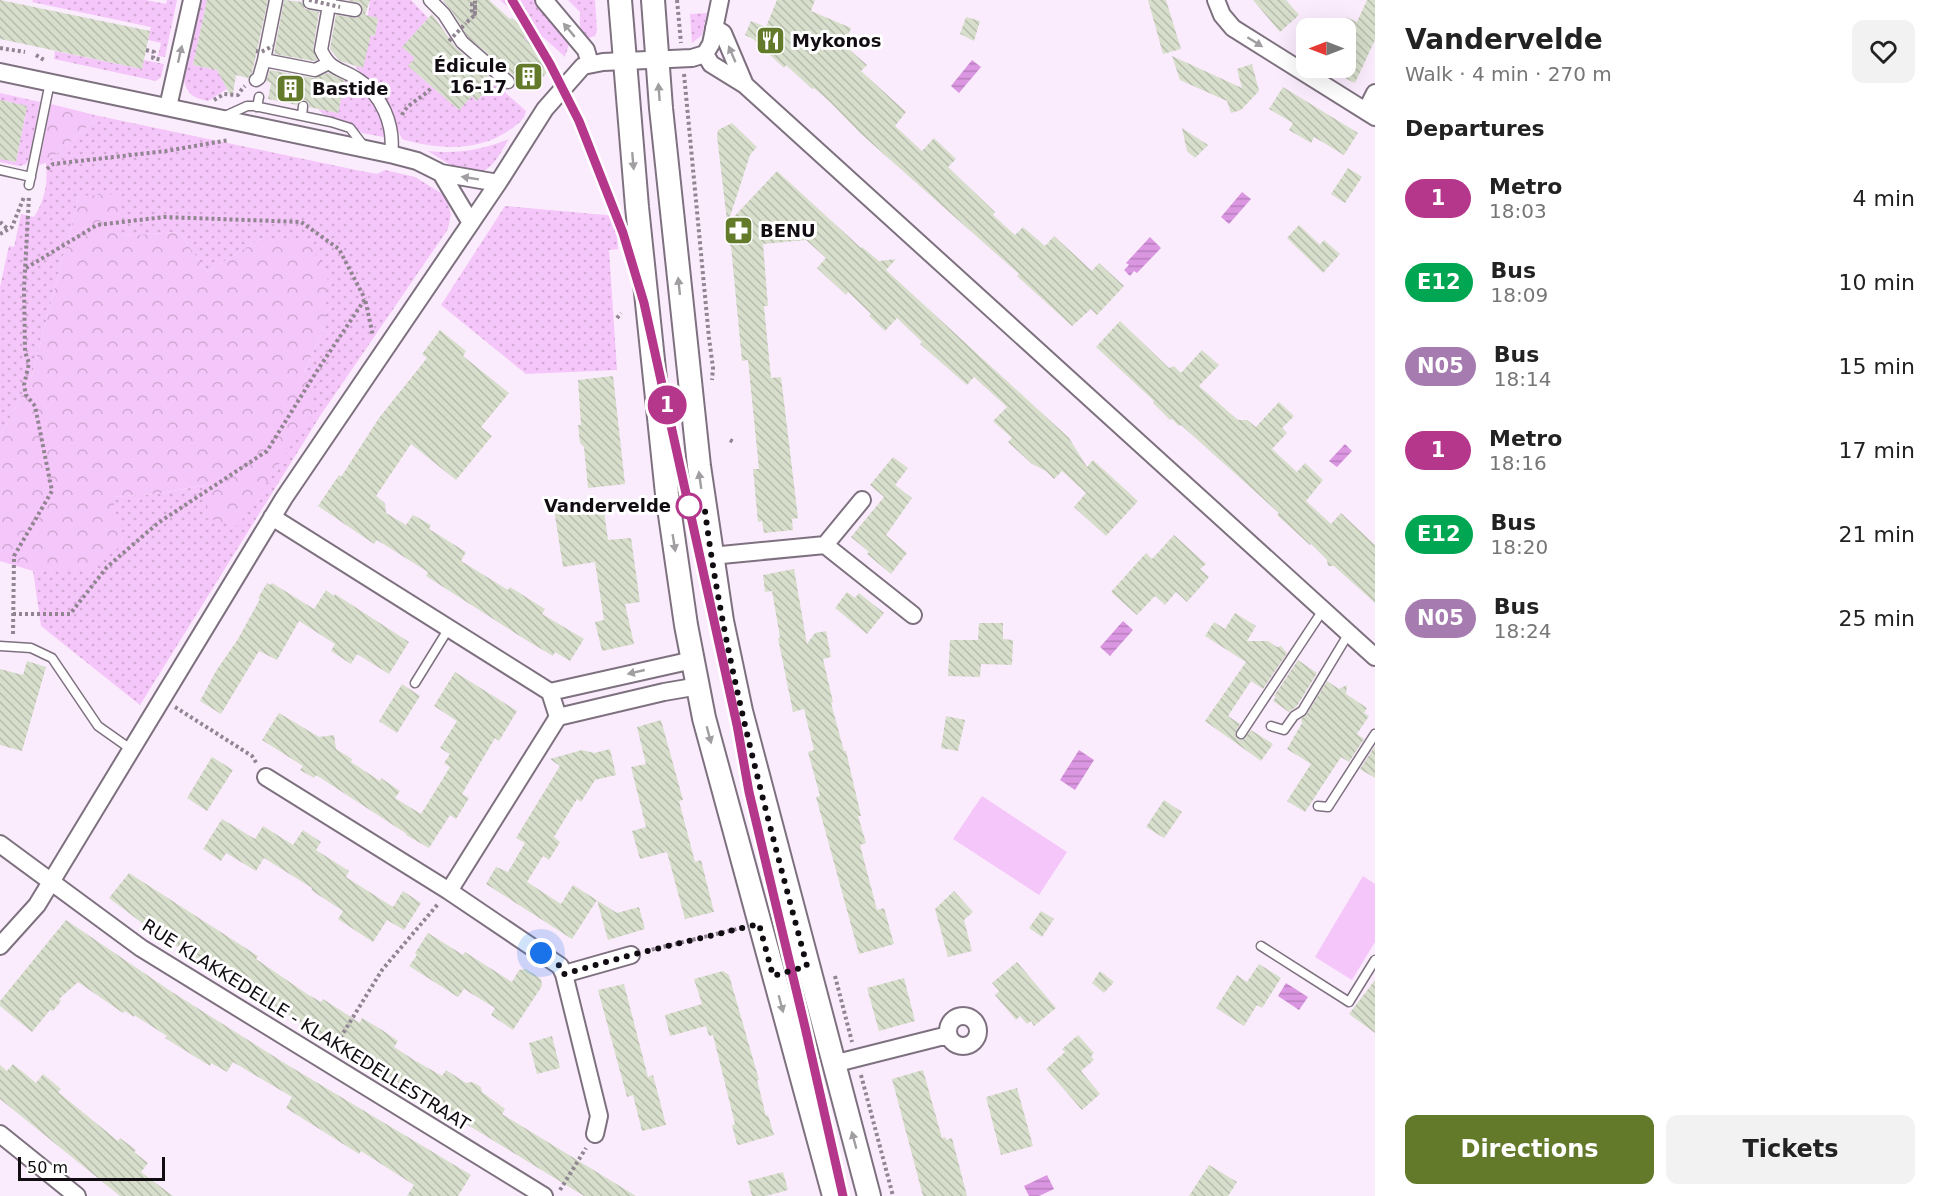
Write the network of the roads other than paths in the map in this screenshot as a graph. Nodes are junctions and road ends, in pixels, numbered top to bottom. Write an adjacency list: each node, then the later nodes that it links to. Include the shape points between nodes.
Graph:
1 (192, 0): 27 (street, one-way to 1)
2 (276, 0): 14 (street, via 271,45)
3 (430, 0): 22 (street, via 462,42)
4 (544, 0): 18 (street, one-way to 4, via 586,50)
5 (620, 0): 16 (main road)
6 (653, 0): 15 (main road)
7 (720, 0): 12 (street)
8 (1216, 0): 29 (street, one-way to 29, via 1233,28)
9 (309, 1): 10 (street)
10 (333, 4): 11 (street); 17 (street, via 321,50)
11 (355, 10)
12 (714, 28): 13 (street); 23 (street, one-way to 12, via 723,33)
13 (705, 54): 15 (street); 23 (street, via 711,64)
14 (260, 55): 17 (street, via 315,69); 20 (street)
15 (657, 60): 16 (street); 41 (main road, one-way to 15)
16 (625, 61): 18 (street); 48 (main road, one-way to 48, via 667,494)
17 (329, 63): 33 (street, via 361,82 387,113 392,129)
18 (590, 64): 36 (street, via 583,66 545,109)
19 (0, 72): 21 (street)
20 (256, 80)
21 (50, 82): 27 (street); 34 (lane, via 30,181)
22 (508, 82)
23 (746, 85): 42 (street)
24 (1375, 93): 29 (street)
25 (259, 97): 28 (lane)
26 (303, 106): 30 (lane)
27 (168, 107): 31 (street)
28 (257, 107): 30 (lane); 31 (lane, via 247,106)
29 (1371, 114)
30 (302, 116): 32 (lane, via 350,128)
31 (219, 118): 32 (street)
32 (367, 149): 33 (street)
33 (391, 155): 35 (street, via 417,161)
34 (0, 170)
35 (441, 173): 36 (street, one-way to 35); 37 (street)
36 (498, 183): 37 (street)
37 (471, 223): 39 (street)
38 (862, 500): 40 (street)
39 (272, 518): 44 (street); 56 (street)
40 (825, 545): 41 (street); 43 (street)
41 (711, 556): 66 (main road, via 741,711)
42 (1323, 610): 45 (street); 54 (lane)
43 (913, 615)
44 (449, 628): 49 (lane); 51 (street)
45 (1349, 633): 47 (street); 53 (lane, via 1302,711 1284,730)
46 (0, 646): 56 (lane, via 31,648 52,658 98,726)
47 (1375, 657)
48 (693, 660): 50 (main road); 51 (street, one-way to 51)
49 (415, 683)
50 (699, 686): 52 (street); 68 (main road, one-way to 68, via 704,718)
51 (550, 692): 52 (street)
52 (558, 717): 61 (street)
53 (1271, 726)
54 (1241, 734)
55 (1375, 734): 58 (lane, via 1328,807)
56 (132, 750): 60 (street)
57 (266, 777): 61 (street)
58 (1318, 806)
59 (0, 844): 60 (street, RUE KLAKKEDELLE - KLAKKEDELLESTRAAT)
60 (52, 882): 62 (street); 74 (street, RUE KLAKKEDELLE - KLAKKEDELLESTRAAT, via 141,948)
61 (449, 891): 67 (street, via 560,966)
62 (0, 946)
63 (1261, 946): 65 (lane, via 1349,1002)
64 (631, 955): 67 (street)
65 (1375, 960)
66 (807, 966): 68 (main road); 70 (main road)
67 (564, 974): 72 (street, via 599,1116)
68 (773, 976): 75 (main road, one-way to 75)
69 (948, 1035): 70 (street)
70 (833, 1064): 76 (main road, one-way to 70)
71 (0, 1134): 73 (street)
72 (595, 1134)
73 (77, 1196)
74 (544, 1196)
75 (834, 1196)
76 (869, 1196)

